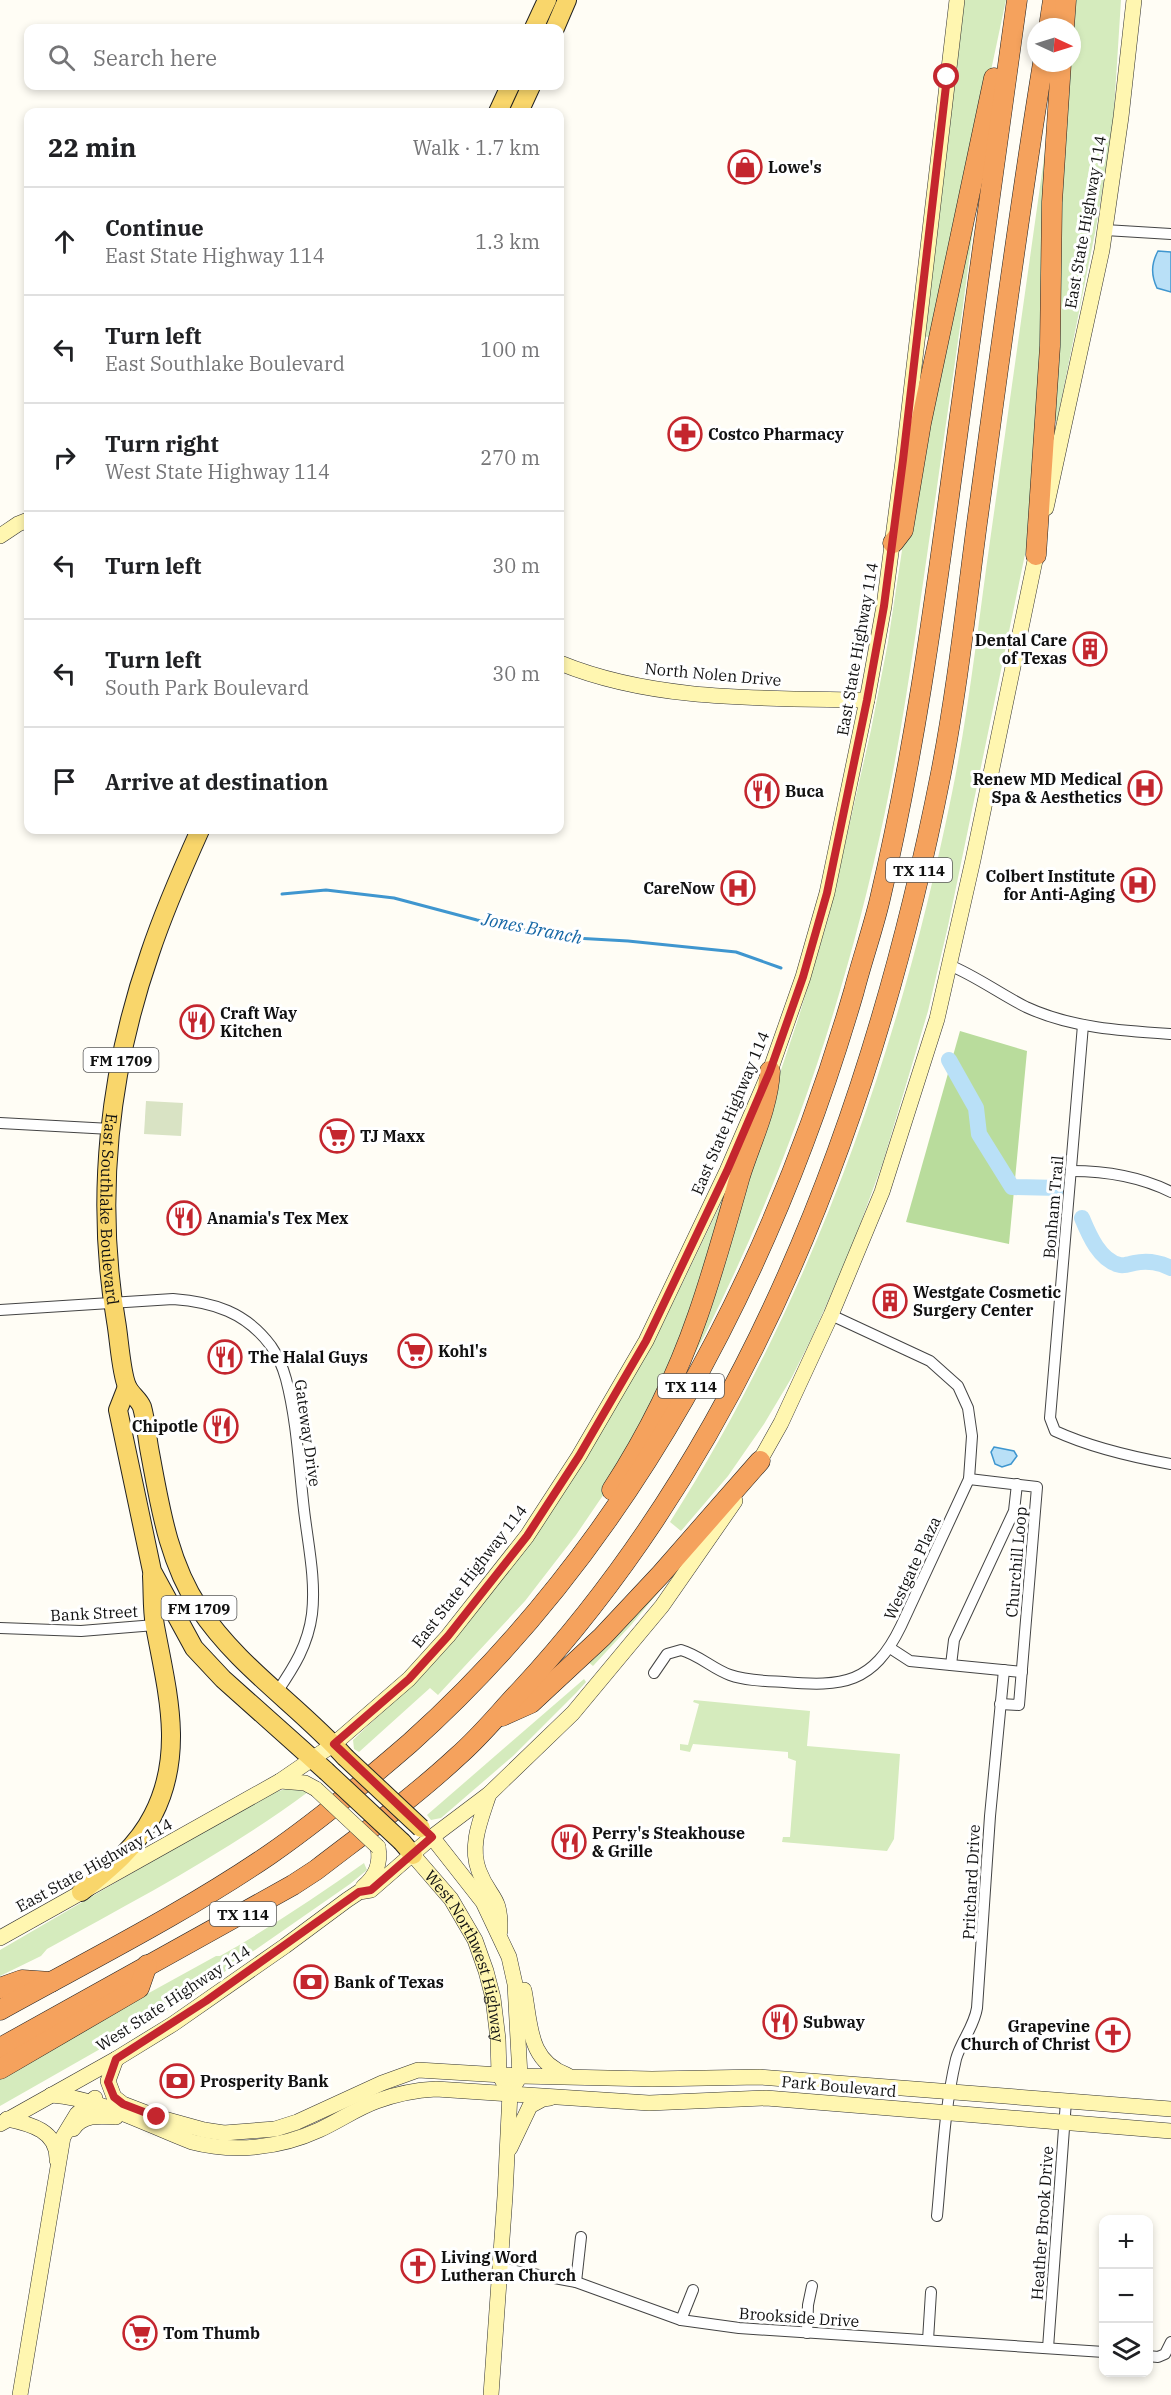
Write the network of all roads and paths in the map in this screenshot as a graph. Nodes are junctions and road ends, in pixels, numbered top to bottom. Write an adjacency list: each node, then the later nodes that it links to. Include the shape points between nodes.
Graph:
1 (547, 0): 10 (main road)
2 (567, 0): 11 (main road)
3 (957, 0): 23 (main road, East State Highway 114)
4 (1017, 0): 12 (highway, TX 114)
5 (1053, 0): 8 (highway)
6 (1066, 0): 9 (highway)
7 (1134, 0): 19 (main road, East State Highway 114)
8 (1050, 18)
9 (1065, 18)
10 (536, 24)
11 (557, 24)
12 (1013, 28): 23 (highway, via 999,54 921,423 903,530); 47 (highway, TX 114, via 917,720 879,901 830,1073 784,1195 714,1347 644,1468 551,1594)
13 (1041, 72): 56 (highway, TX 114, via 943,760 888,997 815,1209 717,1416 680,1479 589,1611)
14 (1060, 72): 24 (highway, via 1052,202 1050,346)
15 (508, 90): 17 (main road)
16 (529, 90): 18 (main road)
17 (500, 108)
18 (521, 108)
19 (1105, 230): 20 (street); 24 (main road, East State Highway 114)
20 (1171, 234)
21 (24, 522): 22 (main road)
22 (0, 536)
23 (893, 543): 26 (main road, East State Highway 114)
24 (1036, 555): 28 (main road, East State Highway 114)
25 (564, 665): 26 (main road, North Nolen Drive, via 590,675 644,687 739,697)
26 (867, 700): 31 (main road, East State Highway 114, via 827,893)
27 (198, 834): 33 (main road, East Southlake Boulevard / FM 1709, via 150,953 132,1010)
28 (949, 965): 29 (street, via 1026,1007); 38 (main road, East State Highway 114, via 937,1019 882,1192)
29 (1083, 1025): 30 (street); 34 (street, Bonham Trail)
30 (1171, 1034)
31 (770, 1071): 47 (highway, via 769,1094 698,1318 677,1367 636,1453 555,1575 515,1623); 57 (main road, East State Highway 114, via 646,1341 579,1456 527,1536 448,1636)
32 (0, 1123): 33 (street)
33 (111, 1129): 36 (main road, East Southlake Boulevard / FM 1709, via 106,1230)
34 (1071, 1171): 35 (street, via 1138,1178); 41 (street, Bonham Trail, via 1050,1418 1053,1428 1105,1449)
35 (1171, 1192)
36 (113, 1304): 37 (street, Gateway Drive); 39 (main road, East Southlake Boulevard / FM 1709); 54 (street, Gateway Drive, via 172,1299 224,1308 252,1325 280,1363 293,1414 313,1599 303,1649)
37 (0, 1310)
38 (831, 1315): 40 (main road, East State Highway 114); 42 (street, Westgate Plaza, via 930,1362 958,1386 971,1423)
39 (127, 1386): 44 (main road, East Southlake Boulevard / FM 1709, via 118,1410); 54 (main road, East Southlake Boulevard / FM 1709, via 141,1406 164,1527 186,1584 212,1627 240,1660)
40 (760, 1461): 56 (highway, via 602,1637 531,1703); 58 (main road, East State Highway 114, via 662,1606 590,1694)
41 (1171, 1464)
42 (969, 1479): 43 (street, Churchill Loop); 49 (street, Westgate Plaza)
43 (1017, 1485): 50 (street, via 1014,1511 954,1640); 52 (street, Churchill Loop, via 1037,1487)
44 (152, 1571): 45 (main road); 48 (main road, East Southlake Boulevard / FM 1709)
45 (155, 1625): 46 (street, Bank Street, via 81,1631); 48 (main road, via 180,1635); 64 (main road, via 172,1732 168,1772 154,1815 142,1833)
46 (0, 1628)
47 (508, 1644): 70 (highway, TX 114, via 412,1741 305,1829 227,1882)
48 (194, 1648): 59 (main road, East Southlake Boulevard / FM 1709)
49 (890, 1648): 50 (street, via 910,1661); 53 (street, Westgate Plaza, via 865,1671 827,1685 737,1677 681,1650 667,1654)
50 (951, 1665): 51 (street)
51 (1004, 1670): 52 (street); 55 (street, Pritchard Drive)
52 (1022, 1672): 55 (street, Churchill Loop, via 1019,1705)
53 (654, 1673)
54 (277, 1692): 57 (main road, East Southlake Boulevard / FM 1709)
55 (1000, 1704): 79 (street, Pritchard Drive, via 977,2008 956,2059)
56 (494, 1719): 69 (highway, TX 114, via 461,1754 316,1870)
57 (340, 1751): 59 (main road, East State Highway 114); 62 (main road, East Southlake Boulevard / FM 1709, bridge)
58 (525, 1758): 61 (main road, West State Highway 114)
59 (320, 1765): 60 (main road, East State Highway 114); 63 (main road, West Northwest Highway / FM 1709, bridge)
60 (280, 1782): 64 (main road, East State Highway 114); 65 (main road, bridge, via 305,1783 316,1789 378,1847 374,1878)
61 (489, 1794): 62 (main road, West State Highway 114); 66 (main road, via 476,1833 475,1851 479,1871 500,1907)
62 (427, 1833): 63 (main road, West State Highway 114); 66 (main road, West Northwest Highway, via 478,1893)
63 (408, 1848): 65 (main road, West State Highway 114, via 371,1890); 76 (main road, West Northwest Highway, via 452,1899 475,1940 486,1971)
64 (81, 1892): 67 (main road, East State Highway 114)
65 (359, 1892): 74 (main road, West State Highway 114, via 206,2001)
66 (500, 1934): 68 (main road, West Northwest Highway)
67 (0, 1938)
68 (509, 1957): 76 (main road, West Northwest Highway, via 519,2025); 77 (main road, via 522,1981 535,2050 541,2059)
69 (147, 1965): 73 (highway, TX 114); 75 (highway, via 139,1988)
70 (51, 1982): 71 (highway, via 22,1980); 72 (highway, TX 114)
71 (0, 1988)
72 (0, 2010)
73 (0, 2048)
74 (116, 2059): 81 (main road, West State Highway 114); 83 (main road, via 108,2082)
75 (0, 2069)
76 (509, 2075): 77 (main road, Park Boulevard); 80 (main road); 82 (main road, Park Boulevard, via 418,2070)
77 (576, 2077): 78 (main road, Park Boulevard)
78 (760, 2077): 79 (main road, Park Boulevard); 85 (main road)
79 (952, 2092): 86 (main road, Park Boulevard); 89 (street, Pritchard Drive)
80 (507, 2093): 82 (main road, Park Boulevard, via 436,2089); 84 (main road, Park Boulevard); 95 (main road)
81 (51, 2095): 87 (main road); 91 (main road, West State Highway 114)
82 (371, 2096): 94 (main road, via 294,2131 275,2129)
83 (114, 2097): 87 (main road, via 97,2097); 94 (main road, via 123,2104)
84 (575, 2097): 85 (main road, Park Boulevard, via 649,2103); 95 (main road, via 534,2102)
85 (761, 2098): 89 (main road, Park Boulevard)
86 (1066, 2101): 88 (main road, Park Boulevard); 92 (street, Heather Brook Drive)
87 (89, 2102): 90 (main road); 96 (main road, via 63,2137)
88 (1171, 2109)
89 (947, 2113): 92 (main road, Park Boulevard); 97 (street, Pritchard Drive)
90 (131, 2118): 94 (main road, via 192,2142); 96 (main road, via 98,2116 74,2126)
91 (4, 2122): 96 (main road, via 32,2124 47,2135 57,2155)
92 (1065, 2122): 93 (main road, Park Boulevard); 108 (street, Heather Brook Drive)
93 (1171, 2131)
94 (223, 2140)
95 (507, 2154): 99 (main road)
96 (55, 2186): 111 (main road)
97 (937, 2216)
98 (581, 2237): 100 (street)
99 (500, 2268): 100 (street, Brookside Drive); 112 (main road)
100 (576, 2282): 104 (street, Brookside Drive)
101 (812, 2286): 105 (street)
102 (693, 2290): 104 (street)
103 (931, 2292): 106 (street)
104 (681, 2320): 105 (street, Brookside Drive)
105 (807, 2333): 106 (street, Brookside Drive)
106 (928, 2340): 108 (street, Brookside Drive)
107 (1171, 2342): 110 (street, via 1165,2354)
108 (1048, 2348): 109 (street, Brookside Drive)
109 (1099, 2352)
110 (1153, 2356)
111 (20, 2395)
112 (491, 2395)

